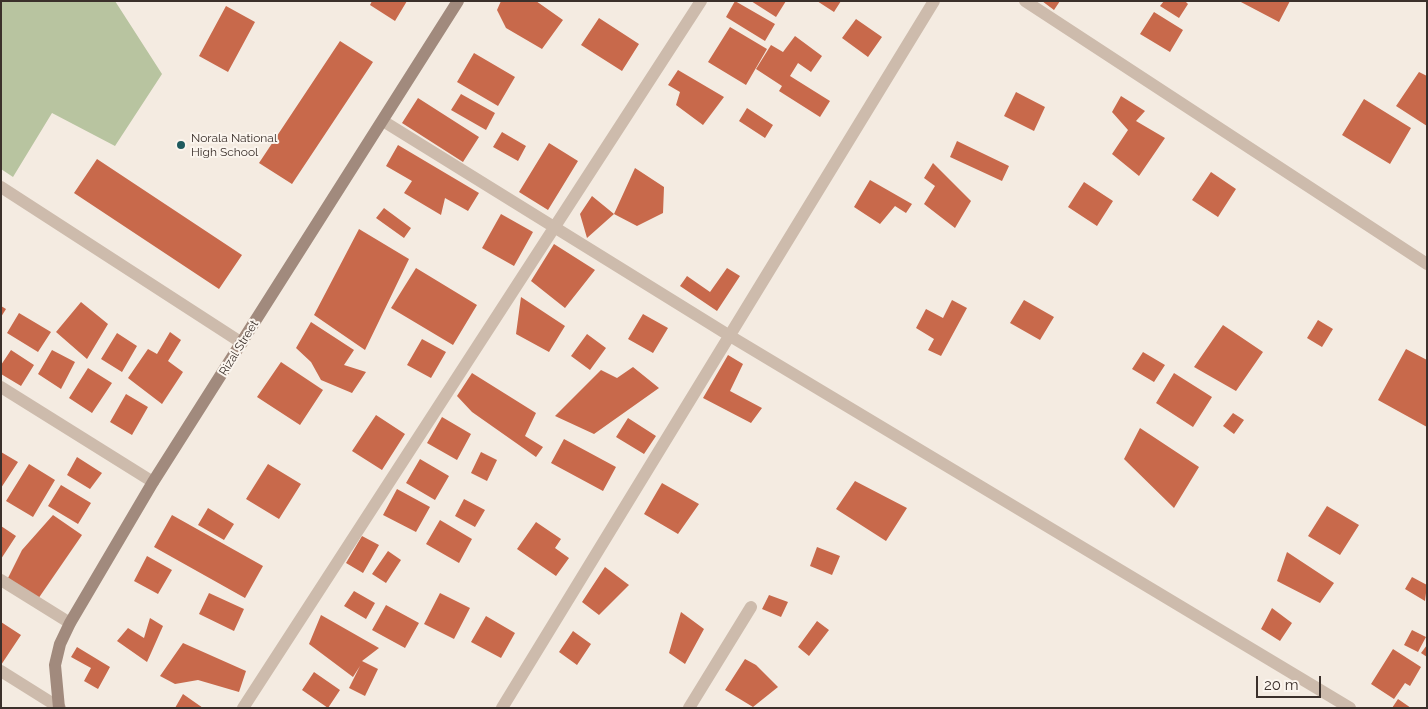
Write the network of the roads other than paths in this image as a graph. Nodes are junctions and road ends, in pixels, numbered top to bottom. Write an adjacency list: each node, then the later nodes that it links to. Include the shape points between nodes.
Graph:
1 (458, 1): 5 (main road, Rizal Street)
2 (701, 1): 7 (street)
3 (934, 1): 9 (street)
4 (1025, 1): 8 (street)
5 (383, 121): 7 (street); 10 (main road, Rizal Street)
6 (1, 187): 10 (street)
7 (553, 228): 9 (street); 18 (street)
8 (1427, 264)
9 (730, 336): 19 (street); 21 (street)
10 (242, 343): 12 (main road, Rizal Street)
11 (1, 387): 12 (street)
12 (154, 482): 15 (main road, Rizal Street)
13 (1, 580): 15 (street)
14 (752, 607): 20 (street)
15 (70, 623): 17 (main road, Rizal Street, via 55,664)
16 (1, 671): 17 (street)
17 (59, 707)
18 (243, 708)
19 (502, 708)
20 (689, 708)
21 (1350, 708)

